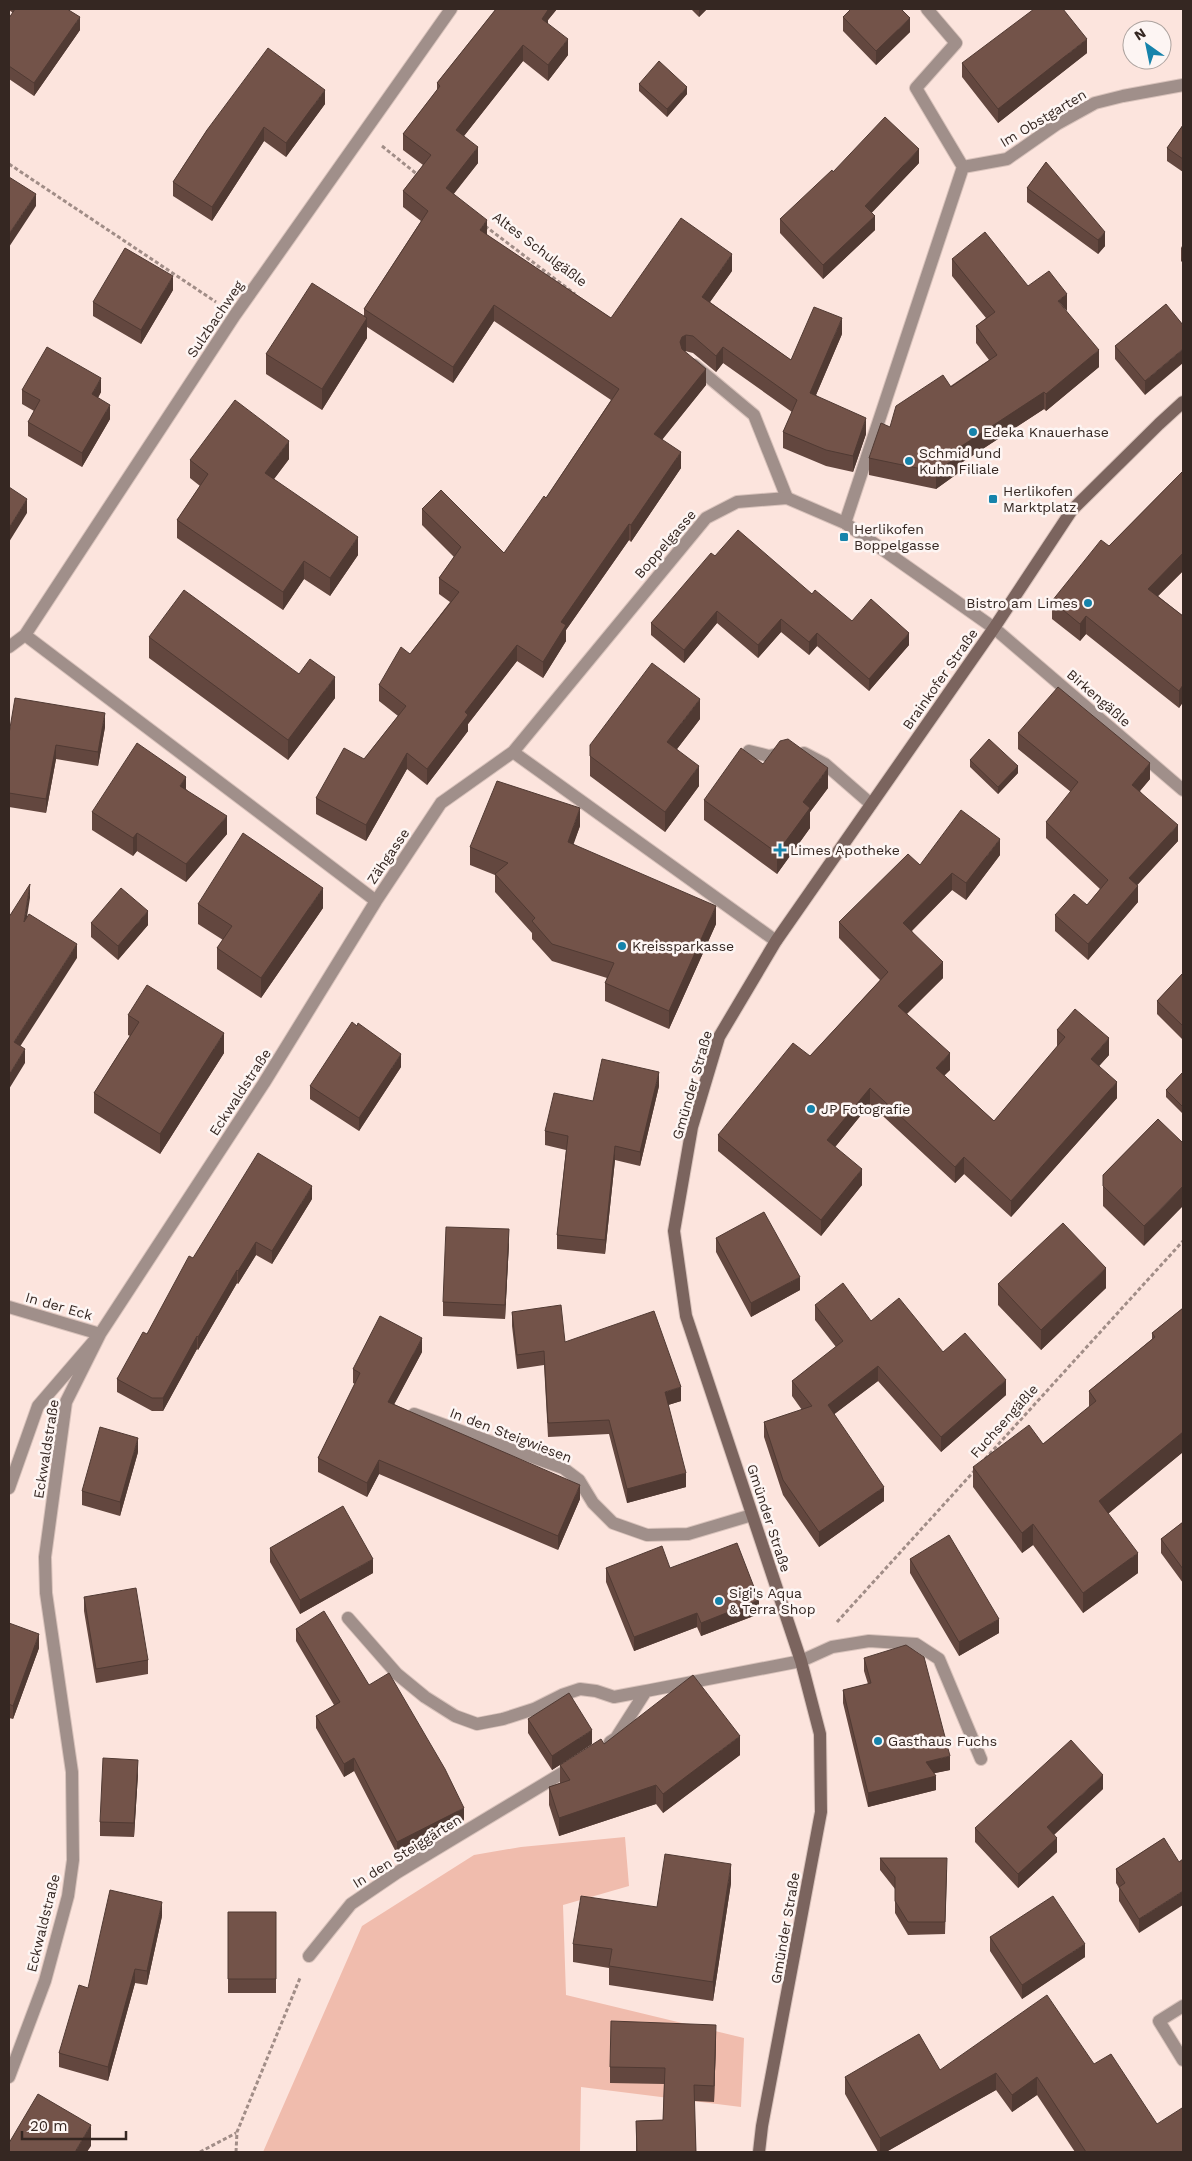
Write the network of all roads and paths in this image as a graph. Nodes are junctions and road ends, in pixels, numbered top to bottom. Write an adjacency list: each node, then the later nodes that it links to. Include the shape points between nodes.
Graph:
1 (451, 9): 4 (street, Sulzbachweg)
2 (927, 9): 6 (street, via 956,43 916,88)
3 (1183, 84): 6 (street, Im Obstgarten, via 1095,103 1007,158)
4 (363, 131): 7 (path); 10 (street, Sulzbachweg)
5 (9, 164): 10 (path)
6 (964, 167): 14 (street)
7 (426, 180)
8 (480, 222): 9 (path, Altes Schulgäßle)
9 (580, 298)
10 (235, 314): 16 (street, Sulzbachweg)
11 (688, 359): 13 (street, via 754,415)
12 (1183, 402): 15 (main road, Brainkofer Straße, via 1072,510)
13 (787, 498): 14 (street, Boppelgasse); 19 (street, Boppelgasse, via 737,502 706,518)
14 (845, 523): 15 (street, Boppelgasse)
15 (994, 628): 20 (street, Birkengäßle); 21 (main road, Brainkofer Straße)
16 (25, 636): 17 (street, Sulzbachweg); 22 (street, Zähgasse)
17 (9, 647)
18 (749, 751): 21 (street, via 769,756 797,749 825,764)
19 (513, 752): 22 (street, Zähgasse, via 441,803); 23 (street)
20 (1183, 790)
21 (871, 804): 23 (main road, Brainkofer Straße)
22 (376, 901): 26 (street, Eckwaldstraße, via 264,1084)
23 (776, 941): 29 (main road, Gmünder Straße, via 719,1037 692,1127 674,1231 686,1316)
24 (1183, 1240): 31 (path, Fuchsengäßle)
25 (9, 1307): 26 (street, In der Eck)
26 (100, 1334): 28 (street, via 38,1406); 40 (street, Eckwaldstraße, via 66,1402 45,1557 46,1593 72,1772 73,1860 68,1896 45,1981)
27 (412, 1413): 29 (street, In den Steigwiesen, via 563,1468 579,1480 593,1503 613,1523 647,1535 688,1534)
28 (9, 1488)
29 (752, 1515): 32 (main road, Gmünder Straße)
30 (348, 1618): 33 (street, via 397,1674 455,1716 477,1724 534,1709 580,1689 614,1697)
31 (834, 1624)
32 (801, 1661): 33 (street); 36 (street, via 832,1647 869,1641 916,1644 939,1658); 44 (main road, Gmünder Straße, via 820,1734 821,1812)
33 (646, 1691): 34 (street, via 616,1738)
34 (601, 1748)
35 (585, 1758): 37 (street, In den Steiggärten, via 351,1904)
36 (981, 1759)
37 (309, 1956): 41 (path)
38 (1183, 2006): 39 (street, via 1158,2021)
39 (1183, 2060)
40 (9, 2077)
41 (237, 2132): 42 (path); 43 (path)
42 (200, 2152)
43 (236, 2152)
44 (759, 2152)

